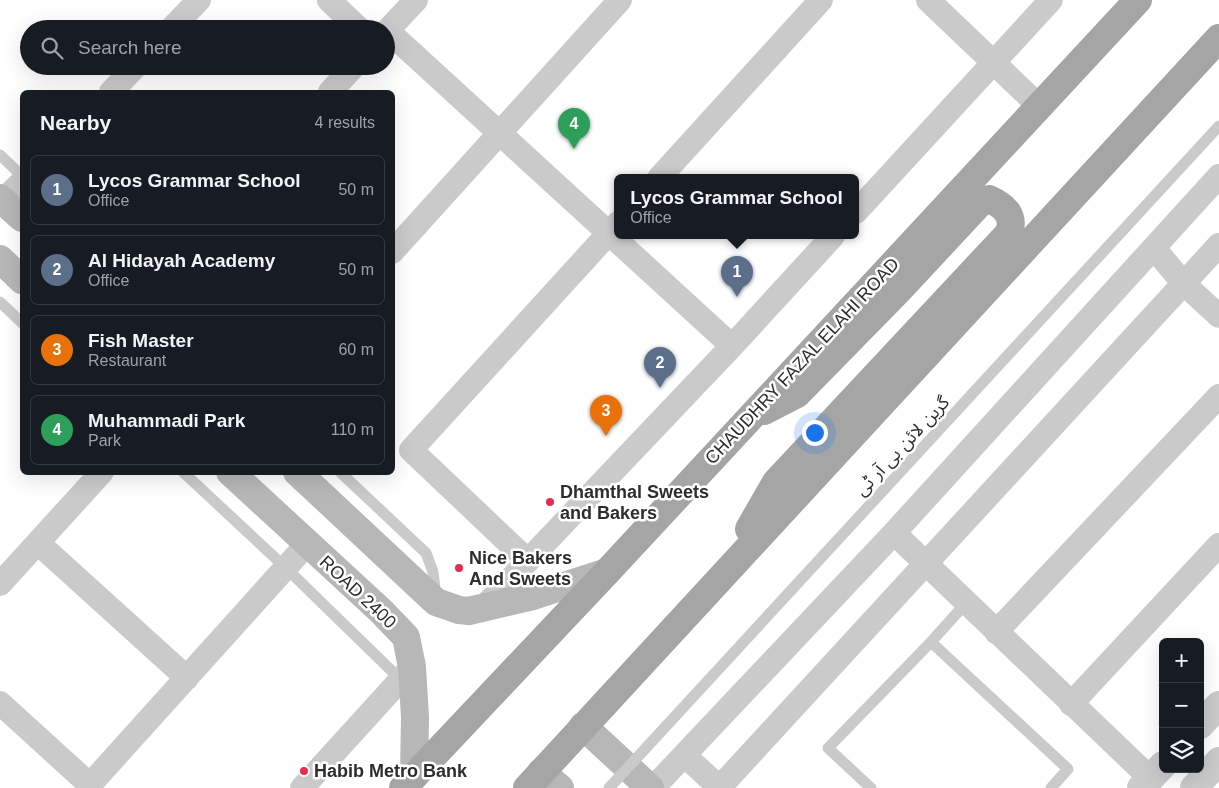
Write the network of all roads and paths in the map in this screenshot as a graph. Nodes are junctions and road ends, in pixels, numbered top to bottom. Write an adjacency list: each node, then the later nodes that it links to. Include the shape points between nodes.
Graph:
1 (199, 0): 9 (street)
2 (329, 0): 10 (street)
3 (416, 0): 11 (street)
4 (620, 0): 21 (street)
5 (821, 0): 24 (street)
6 (928, 0): 14 (street)
7 (1051, 0): 14 (street)
8 (1138, 0): 19 (main road, CHAUDHRY FAZAL ELAHI ROAD)
9 (180, 20)
10 (350, 20)
11 (395, 22)
12 (395, 38): 21 (street)
13 (1219, 38): 58 (main road)
14 (994, 63): 19 (street); 28 (street)
15 (127, 75): 17 (street)
16 (346, 75): 18 (street)
17 (113, 90)
18 (332, 90)
19 (1039, 106): 44 (main road, CHAUDHRY FAZAL ELAHI ROAD)
20 (1219, 126): 80 (lane, گرین لائن بی آر ٹی, bridge)
21 (500, 133): 30 (street); 35 (street)
22 (0, 155): 23 (lane)
23 (20, 174)
24 (663, 174)
25 (1219, 176): 34 (street)
26 (20, 184): 27 (street)
27 (1, 199): 29 (main road)
28 (859, 209)
29 (20, 216)
30 (613, 228): 55 (street, via 411,450)
31 (624, 239): 42 (street)
32 (831, 239): 42 (street)
33 (1219, 245): 38 (street)
34 (1154, 248): 38 (street); 50 (street)
35 (395, 249)
36 (0, 259): 37 (main road)
37 (20, 278)
38 (1184, 284): 40 (street); 56 (street)
39 (0, 302): 41 (lane)
40 (1219, 316)
41 (20, 321)
42 (732, 346): 55 (street)
43 (1219, 396): 64 (street)
44 (747, 419): 58 (main road, via 797,394 979,204 989,199 1005,209 1011,218 1009,233 776,482); 59 (main road, CHAUDHRY FAZAL ELAHI ROAD)
45 (99, 475): 51 (street)
46 (186, 475): 57 (lane)
47 (233, 475): 52 (main road, ROAD 2400)
48 (300, 475): 61 (main road)
49 (343, 475): 61 (lane, via 426,553 433,572)
50 (894, 533): 56 (street); 73 (street)
51 (38, 543): 54 (street); 67 (street)
52 (307, 544): 57 (street); 66 (main road, ROAD 2400, via 382,610 406,637)
53 (1219, 545): 69 (street)
54 (8, 560): 60 (street)
55 (528, 561): 63 (street)
56 (926, 564): 62 (street); 82 (street)
57 (286, 568): 66 (lane); 67 (street)
58 (726, 570): 72 (main road)
59 (606, 572): 63 (main road); 76 (main road, CHAUDHRY FAZAL ELAHI ROAD)
60 (0, 584)
61 (436, 602): 63 (main road, via 469,612)
62 (966, 603): 64 (street); 65 (lane)
63 (482, 609)
64 (996, 632): 69 (street)
65 (931, 642): 83 (lane, via 828,748); 84 (lane, via 1068,769)
66 (406, 673): 76 (main road, ROAD 2400, via 414,717); 79 (street)
67 (187, 678): 78 (street)
68 (0, 703): 78 (street)
69 (1071, 704): 75 (street)
70 (1219, 705): 71 (street)
71 (1204, 721)
72 (583, 726): 77 (main road); 81 (main road)
73 (684, 755): 81 (street); 82 (street)
74 (1219, 761): 85 (street)
75 (1151, 777)
76 (409, 782)
77 (543, 783)
78 (88, 786)
79 (302, 788)
80 (609, 788)
81 (652, 788)
82 (720, 788)
83 (871, 788)
84 (1051, 788)
85 (1194, 788)

